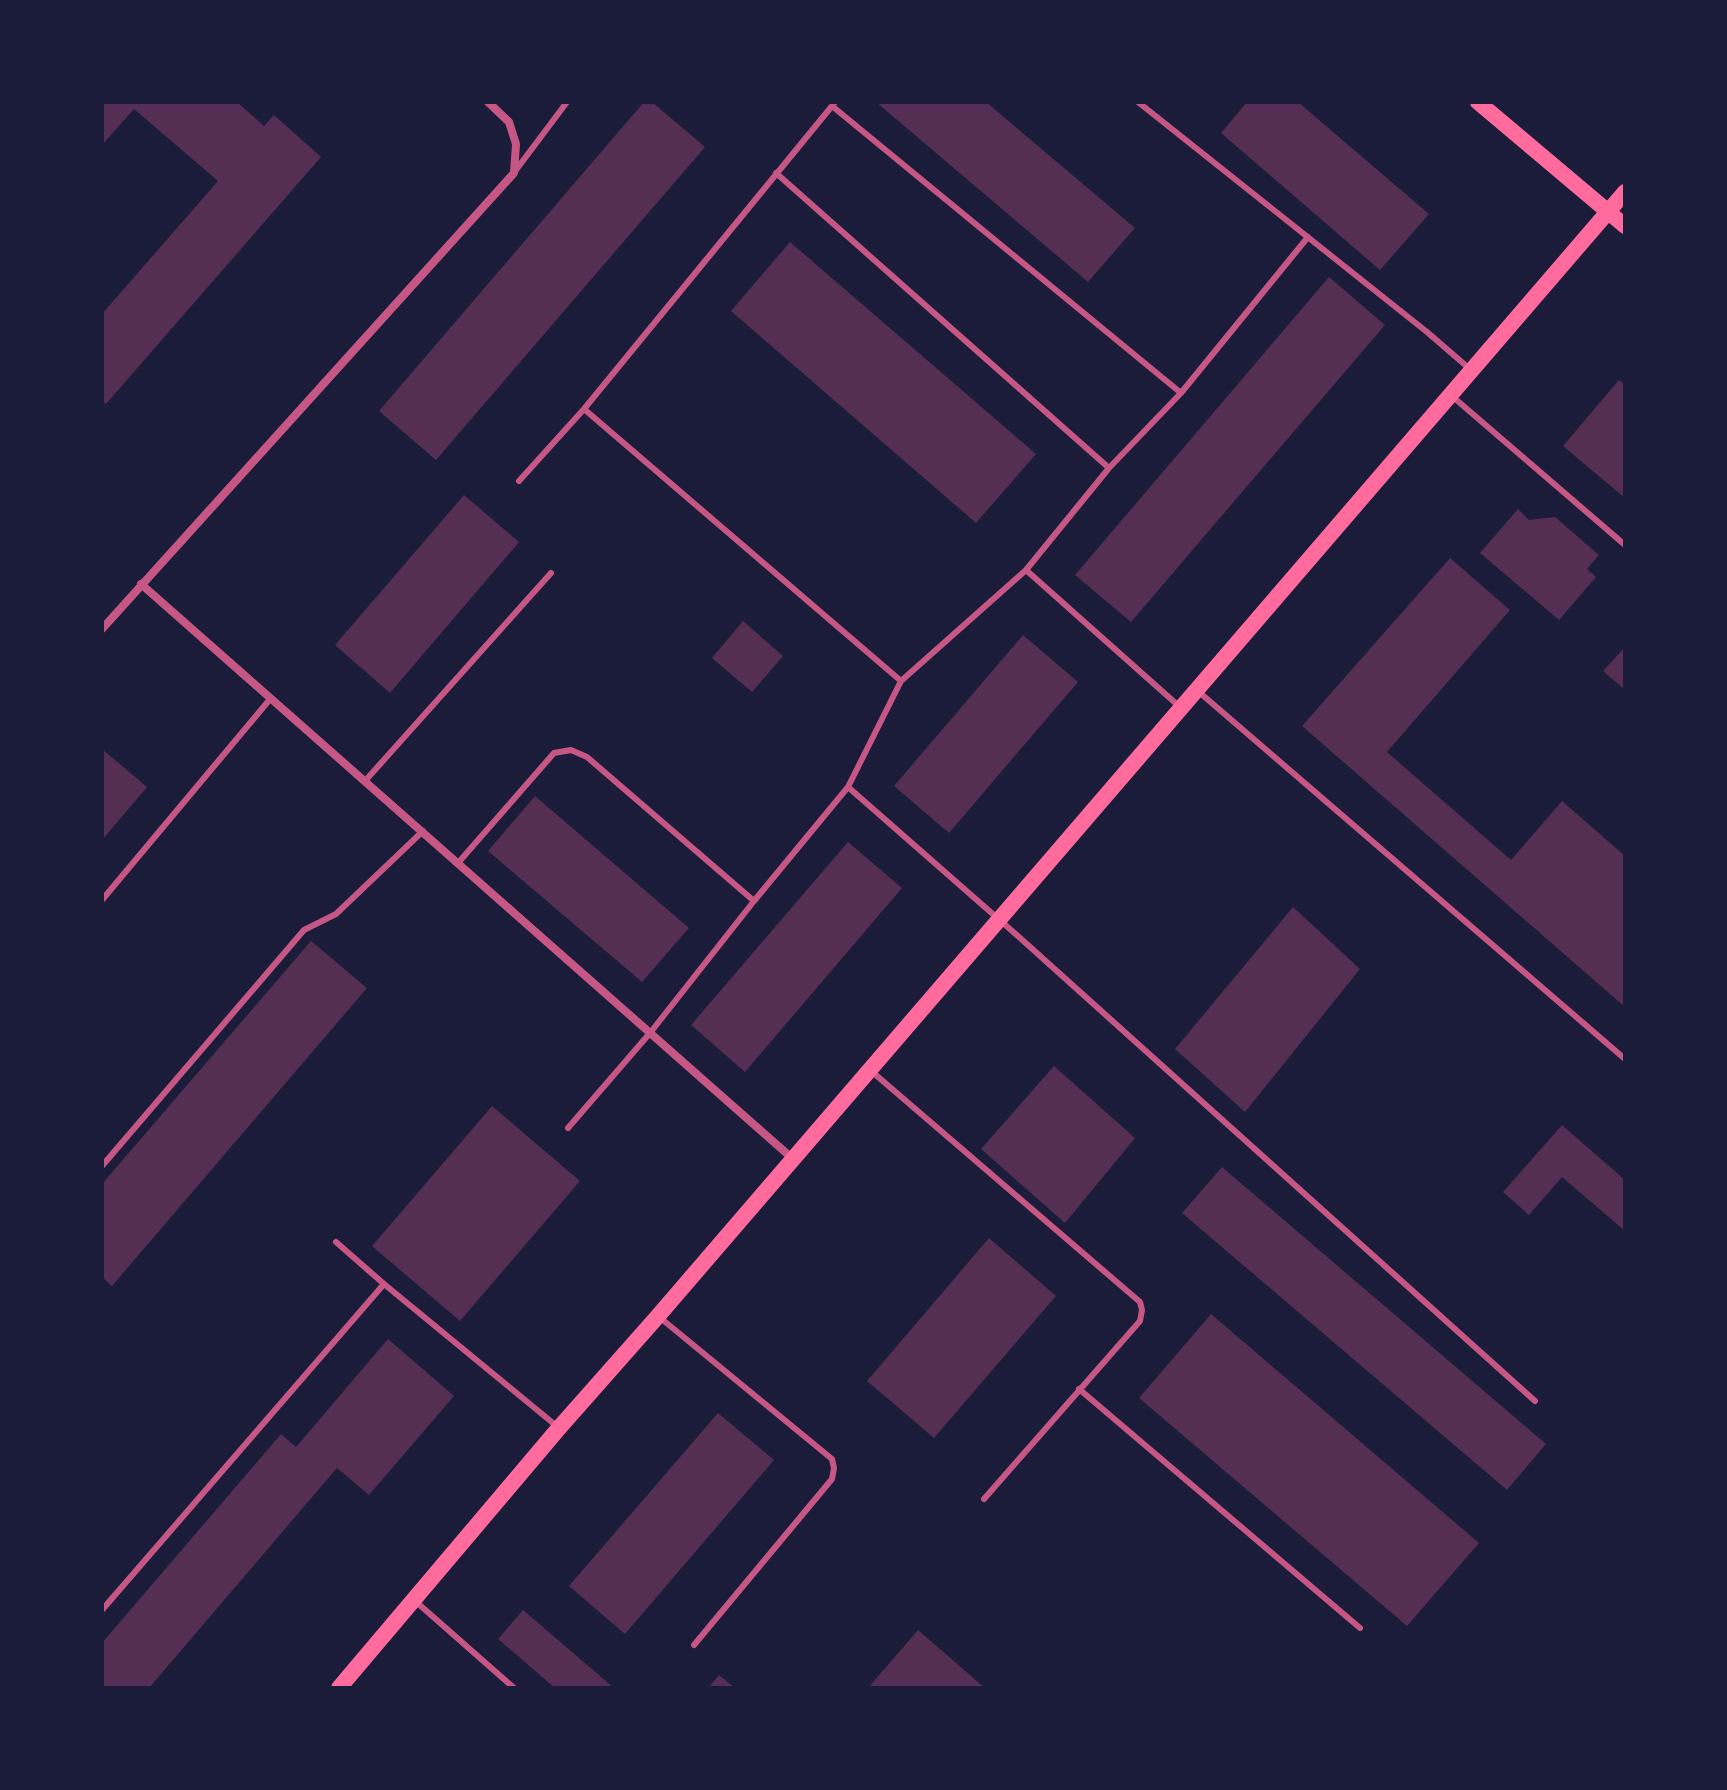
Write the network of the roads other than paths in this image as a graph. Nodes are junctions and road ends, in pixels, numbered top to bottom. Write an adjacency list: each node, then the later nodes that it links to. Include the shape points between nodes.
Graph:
1 (488, 102): 6 (street, via 509,122 516,144)
2 (567, 102): 6 (lane)
3 (1138, 102): 11 (lane)
4 (1478, 102): 9 (main road)
5 (834, 104): 7 (lane); 13 (lane)
6 (514, 173): 21 (street)
7 (776, 173): 15 (lane); 16 (lane)
8 (1625, 192): 9 (main road)
9 (1608, 211): 10 (main road); 12 (main road)
10 (1625, 226)
11 (1308, 237): 12 (lane); 13 (lane)
12 (1471, 370): 14 (main road)
13 (1181, 393): 16 (lane)
14 (1450, 395): 18 (lane); 24 (main road)
15 (584, 409): 17 (lane); 23 (lane)
16 (1109, 468): 19 (lane)
17 (519, 481)
18 (1625, 545)
19 (1026, 570): 23 (lane); 26 (lane)
20 (551, 573): 27 (lane)
21 (141, 584): 22 (street); 25 (street)
22 (102, 629)
23 (901, 681): 28 (lane)
24 (1196, 690): 26 (main road); 35 (lane)
25 (271, 698): 27 (street); 31 (lane)
26 (1181, 708): 33 (main road)
27 (365, 781): 29 (street)
28 (848, 787): 32 (lane); 33 (lane)
29 (423, 831): 30 (street); 39 (lane, via 336,914 304,930)
30 (458, 863): 32 (lane, via 554,753 571,750 587,757); 34 (street)
31 (102, 900)
32 (754, 901): 34 (lane)
33 (999, 920): 36 (main road); 44 (lane)
34 (650, 1033): 37 (lane); 38 (street)
35 (1625, 1059)
36 (870, 1070): 38 (main road); 43 (lane, via 1140,1302 1140,1321)
37 (568, 1128)
38 (793, 1159): 42 (main road)
39 (102, 1166)
40 (336, 1242): 41 (lane)
41 (384, 1284): 45 (lane); 48 (lane)
42 (658, 1316): 45 (main road); 50 (lane, via 832,1459 834,1468 832,1479)
43 (1079, 1389): 46 (lane); 49 (lane)
44 (1535, 1401)
45 (559, 1428): 47 (main road)
46 (984, 1499)
47 (414, 1600): 51 (main road); 52 (lane)
48 (102, 1610)
49 (1360, 1628)
50 (694, 1645)
51 (339, 1688)
52 (514, 1688)

